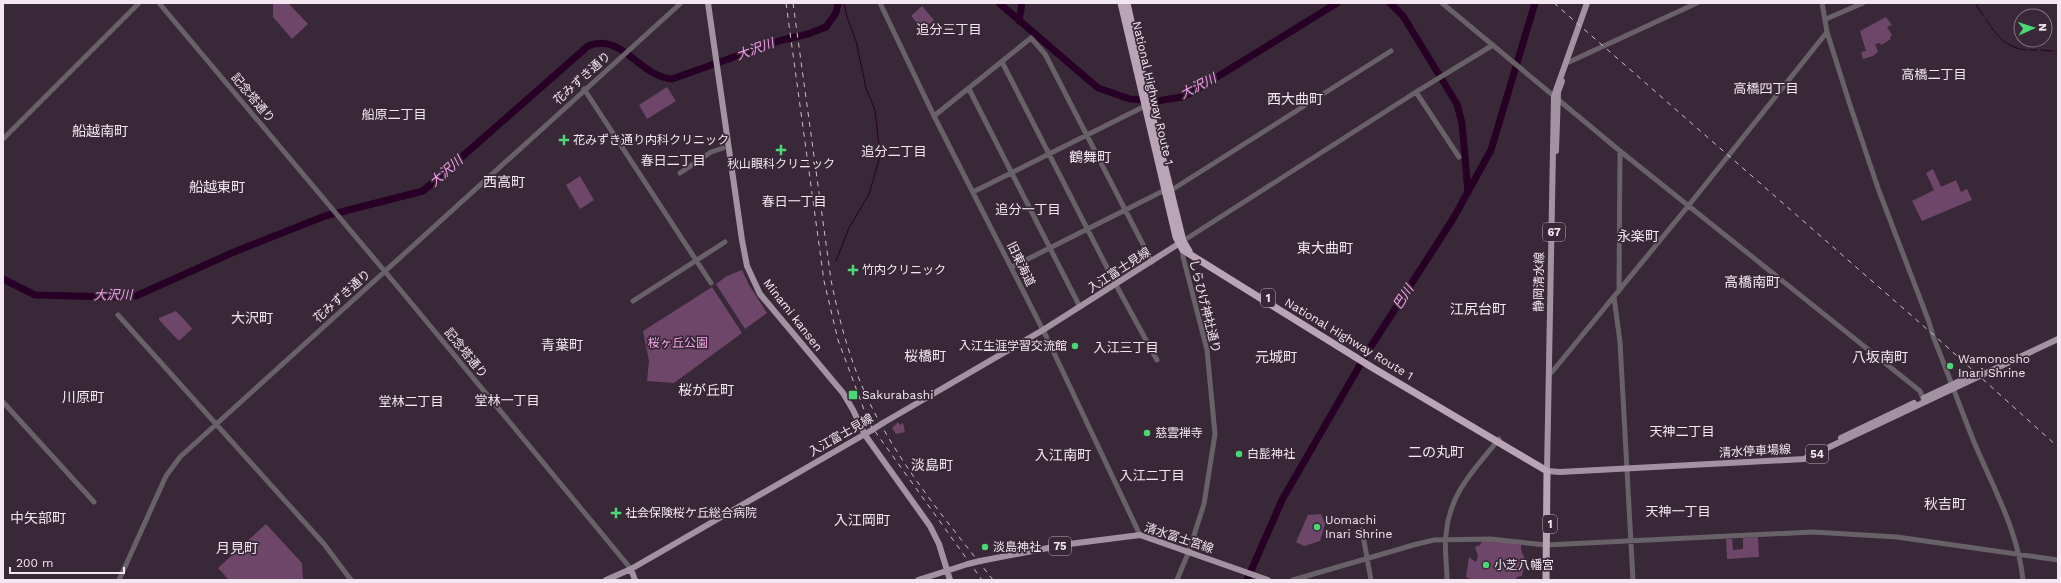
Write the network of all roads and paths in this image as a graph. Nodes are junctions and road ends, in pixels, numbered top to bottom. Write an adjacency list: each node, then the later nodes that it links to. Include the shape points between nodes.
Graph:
1 (139, 3): 27 (street)
2 (159, 3): 45 (street, 記念塔通り)
3 (681, 3): 20 (street, 花みずき通り)
4 (708, 3): 62 (main road, Minami kansen, via 742,240 751,277 772,311 843,393)
5 (880, 3): 25 (street, 旧東海道)
6 (1121, 3): 24 (highway, National Highway Route 1)
7 (1127, 3): 24 (highway, National Highway Route 1)
8 (1442, 3): 16 (street)
9 (1587, 3): 23 (main road, 静岡清水線 / 67)
10 (1591, 3): 19 (main road, 静岡清水線 / 67)
11 (1697, 3): 19 (street)
12 (1822, 3): 14 (street)
13 (1863, 3): 14 (street)
14 (1826, 19): 15 (street)
15 (1827, 32): 36 (street); 58 (street, via 1879,191)
16 (1493, 45): 22 (street); 23 (street)
17 (1391, 50): 34 (street)
18 (1002, 62): 21 (street); 26 (street, via 1031,38 1042,48); 30 (street)
19 (1569, 62): 23 (main road, 静岡清水線 / 67)
20 (584, 89): 42 (street); 45 (street, 花みずき通り)
21 (969, 89): 25 (street); 33 (street)
22 (1416, 92): 31 (street); 40 (street)
23 (1556, 98): 29 (street); 57 (main road, 静岡清水線 / 67); 65 (main road, 静岡清水線 / 67)
24 (1146, 102): 26 (street); 34 (highway, National Highway Route 1)
25 (934, 116): 35 (street, 旧東海道)
26 (1087, 135): 30 (street); 37 (street)
27 (3, 139)
28 (723, 148): 32 (street, via 711,152)
29 (1620, 150): 36 (street); 48 (street)
30 (1049, 154): 33 (street); 38 (street)
31 (1459, 157)
32 (680, 173)
33 (1012, 173): 35 (street); 41 (street)
34 (1168, 191): 37 (street); 40 (highway, National Highway Route 1)
35 (973, 192): 44 (street, 旧東海道)
36 (1689, 205): 48 (street); 59 (street, via 1920,391)
37 (1124, 210): 38 (street); 43 (street)
38 (1087, 229): 41 (street); 47 (street)
39 (724, 242): 42 (street)
40 (1183, 246): 43 (main road, 入江富士見線); 63 (highway, National Highway Route 1 / 1, via 1374,366); 72 (street, しらひげ神社通り, via 1183,257 1207,350 1215,434 1204,504)
41 (1050, 248): 44 (street); 51 (street)
42 (696, 261): 46 (street); 50 (street)
43 (1152, 262): 47 (main road, 入江富士見線)
44 (1012, 267): 53 (street, 旧東海道)
45 (384, 271): 61 (street, 花みずき通り); 76 (street, 記念塔通り)
46 (711, 283)
47 (1116, 285): 51 (main road, 入江富士見線); 56 (street)
48 (1619, 290): 49 (street)
49 (1614, 297): 57 (street); 64 (street, via 1620,342)
50 (633, 301)
51 (1080, 307): 53 (main road, 入江富士見線)
52 (118, 315): 61 (street)
53 (1043, 330): 62 (main road, 入江富士見線, bridge); 68 (street, 旧東海道)
54 (2058, 334): 58 (main road, 清水停車場線 / 54)
55 (2058, 339): 58 (main road, 清水停車場線 / 54)
56 (1157, 360)
57 (1552, 372): 65 (main road, 静岡清水線 / 67)
58 (1954, 387): 59 (main road, 清水停車場線 / 54); 73 (street)
59 (1924, 400): 64 (main road, 清水停車場線 / 54, via 1803,456)
60 (3, 402): 66 (street)
61 (216, 423): 78 (street, 花みずき通り, via 180,457 166,476); 79 (street, via 324,544)
62 (865, 435): 76 (main road, 入江富士見線); 77 (main road, Minami kansen, via 930,526)
63 (1498, 440): 65 (highway, National Highway Route 1 / 1); 69 (street, via 1457,492)
64 (1626, 467): 65 (main road, 清水停車場線 / 54); 70 (street)
65 (1549, 469): 71 (highway, 1)
66 (94, 502)
67 (1362, 530): 74 (street)
68 (1140, 535): 72 (main road, 清水富士宮線 / 75); 77 (main road, 清水富士宮線 / 75, bridge, via 1069,544 980,561)
69 (1446, 539): 71 (street, via 1490,539); 74 (street); 88 (street)
70 (1630, 540): 71 (street); 73 (street, via 1813,532 1897,537); 91 (street)
71 (1548, 545): 89 (highway, 1); 90 (highway, 1)
72 (1189, 551): 84 (street, しらひげ神社通り); 85 (main road, 清水富士宮線 / 75)
73 (2020, 553): 75 (street); 92 (street)
74 (1367, 558): 86 (street); 87 (street)
75 (2058, 560)
76 (631, 569): 80 (main road, 入江富士見線); 81 (main road, 記念塔通り)
77 (948, 571): 82 (main road, 清水富士宮線 / 75); 83 (main road, Minami kansen)
78 (119, 580)
79 (351, 580)
80 (606, 580)
81 (635, 580)
82 (918, 580)
83 (950, 580)
84 (1177, 580)
85 (1268, 580)
86 (1293, 580)
87 (1370, 580)
88 (1447, 580)
89 (1546, 580)
90 (1549, 580)
91 (1633, 580)
92 (2023, 580)

